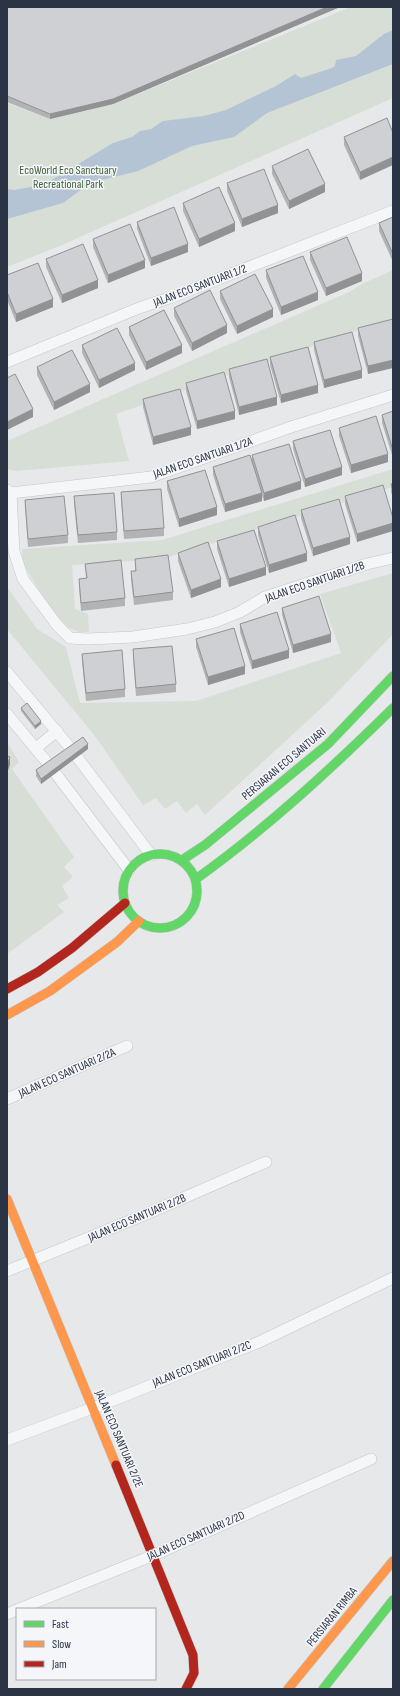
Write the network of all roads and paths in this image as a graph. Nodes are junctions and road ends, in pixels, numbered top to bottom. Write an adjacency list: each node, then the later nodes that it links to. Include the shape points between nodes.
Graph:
1 (393, 211): 2 (street, JALAN ECO SANTUARI 1/2, via 139,308)
2 (7, 362)
3 (393, 395): 4 (street, JALAN ECO SANTUARI 1/2A, via 291,427 151,476)
4 (9, 492): 5 (street, JALAN ECO SANTUARI 1/2B, via 14,551 23,579 57,625 70,638 133,637 187,629 240,612 265,597)
5 (393, 558)
6 (7, 672): 10 (street)
7 (393, 676): 13 (street, PERSIARAN ECO SANTUARI, via 328,744)
8 (393, 708): 15 (street, via 267,825)
9 (7, 714): 11 (street)
10 (57, 731): 11 (street); 12 (street)
11 (36, 748): 14 (street)
12 (151, 855): 13 (street, via 167,854); 14 (street, via 135,863)
13 (182, 860): 15 (street)
14 (129, 870): 16 (street, via 124,880)
15 (196, 879): 17 (street, via 196,902 182,921 161,928)
16 (125, 903): 17 (street, via 130,913); 18 (street, via 72,948 38,972)
17 (139, 921): 19 (street, via 117,942 50,991)
18 (7, 989)
19 (7, 1015)
20 (128, 1046): 21 (street, JALAN ECO SANTUARI 2/2A)
21 (7, 1100)
22 (266, 1162): 24 (street, JALAN ECO SANTUARI 2/2B)
23 (7, 1199): 24 (street, JALAN ECO SANTUARI 2/2E)
24 (34, 1261): 25 (street, JALAN ECO SANTUARI 2/2B); 27 (street, JALAN ECO SANTUARI 2/2E)
25 (7, 1271)
26 (393, 1278): 27 (street, JALAN ECO SANTUARI 2/2C, via 257,1342)
27 (92, 1408): 28 (street, JALAN ECO SANTUARI 2/2C); 30 (street, JALAN ECO SANTUARI 2/2E)
28 (7, 1440)
29 (370, 1459): 30 (street, JALAN ECO SANTUARI 2/2D)
30 (154, 1555): 33 (street, JALAN ECO SANTUARI 2/2D); 34 (street, JALAN ECO SANTUARI 2/2E, via 193,1655 194,1678)
31 (393, 1560): 35 (street, PERSIARAN RIMBA)
32 (393, 1600): 36 (street)
33 (21, 1608)
34 (186, 1689)
35 (288, 1689)
36 (323, 1689)

